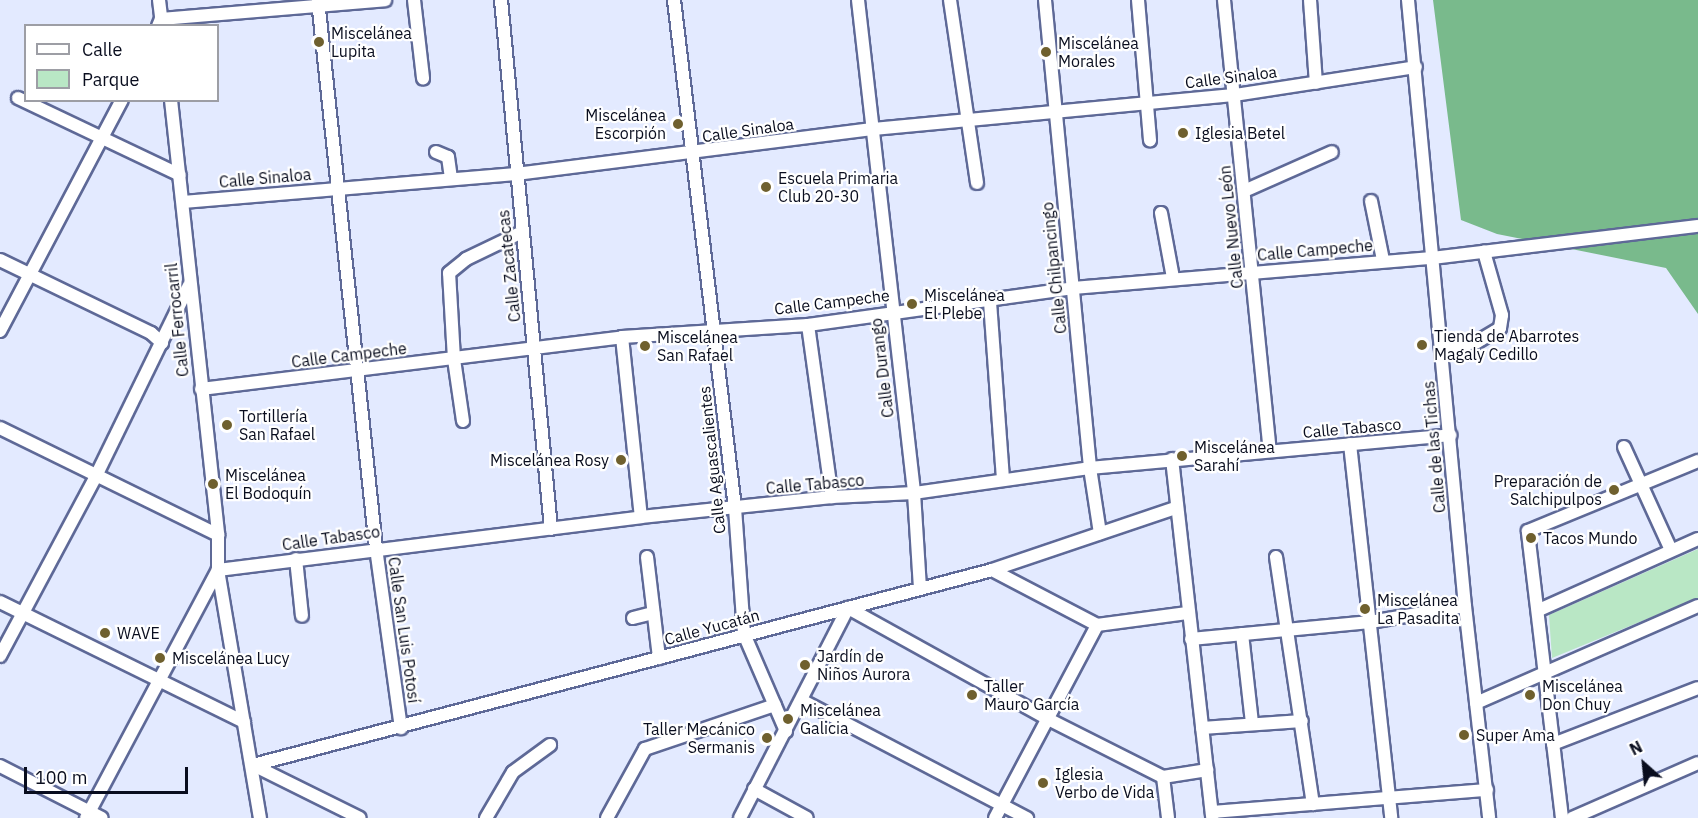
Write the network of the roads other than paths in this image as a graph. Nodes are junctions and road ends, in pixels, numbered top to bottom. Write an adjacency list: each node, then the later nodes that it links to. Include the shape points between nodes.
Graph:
1 (159, 0): 14 (street)
2 (385, 0): 13 (street)
3 (414, 0): 16 (street)
4 (501, 0): 33 (street, Calle Zacatecas)
5 (674, 0): 32 (street, Calle Aguascalientes)
6 (858, 0): 27 (street, Calle Durango)
7 (950, 0): 26 (street)
8 (1045, 0): 25 (street, Calle Chilpancingo)
9 (1137, 0): 24 (street)
10 (1224, 0): 18 (street, Calle Nuevo León)
11 (1310, 0): 17 (street)
12 (1408, 0): 15 (street, Calle de las Tichas)
13 (318, 4): 14 (street); 37 (street, Calle San Luis Potosí)
14 (160, 23)
15 (1416, 68): 17 (street, Calle Sinaloa); 45 (street, Calle de las Tichas)
16 (423, 78)
17 (1316, 83): 18 (street, Calle Sinaloa)
18 (1235, 95): 24 (street, Calle Sinaloa); 38 (street, Calle Nuevo León)
19 (18, 98): 20 (street)
20 (24, 101)
21 (26, 102): 29 (street)
22 (121, 102): 29 (street)
23 (171, 102): 34 (street, Calle Ferrocarril)
24 (1146, 103): 25 (street, Calle Sinaloa); 28 (street)
25 (1056, 112): 26 (street, Calle Sinaloa); 52 (street, Calle Chilpancingo)
26 (966, 120): 27 (street, Calle Sinaloa); 36 (street)
27 (874, 129): 32 (street, Calle Sinaloa); 54 (street, Calle Durango)
28 (1150, 140)
29 (102, 141): 34 (street); 49 (street)
30 (436, 152): 35 (street, via 448,157)
31 (1332, 152): 38 (street)
32 (694, 154): 33 (street, Calle Sinaloa); 56 (street, Calle Aguascalientes)
33 (516, 174): 35 (street, Calle Sinaloa); 43 (street, Calle Zacatecas)
34 (180, 175): 40 (street, Calle Ferrocarril)
35 (451, 179): 37 (street, Calle Sinaloa)
36 (977, 183)
37 (337, 188): 40 (street, Calle Sinaloa); 63 (street, Calle San Luis Potosí)
38 (1244, 191): 48 (street, Calle Nuevo León)
39 (1371, 201): 47 (street)
40 (183, 202): 51 (street, Calle Ferrocarril)
41 (1161, 213): 50 (street)
42 (1698, 226): 44 (street, Calle Campeche)
43 (522, 232): 61 (street, Calle Zacatecas); 62 (street, via 466,259 449,273)
44 (1484, 252): 45 (street, Calle Campeche); 60 (street, via 1502,315 1500,328 1478,342)
45 (1432, 258): 47 (street, Calle Campeche); 60 (street, Calle de las Tichas)
46 (0, 260): 49 (street)
47 (1383, 260): 48 (street, Calle Campeche)
48 (1252, 272): 50 (street, Calle Campeche); 70 (street, Calle Nuevo León)
49 (29, 276): 57 (street); 59 (street, via 151,333)
50 (1173, 278): 52 (street, Calle Campeche)
51 (190, 284): 59 (street); 64 (street, Calle Ferrocarril)
52 (1073, 288): 53 (street, Calle Campeche); 73 (street, Calle Chilpancingo)
53 (990, 302): 54 (street, Calle Campeche); 75 (street)
54 (892, 311): 55 (street, Calle Campeche); 77 (street, Calle Durango)
55 (808, 325): 56 (street, Calle Campeche); 78 (street)
56 (713, 330): 58 (street, Calle Campeche); 79 (street, Calle Aguascalientes)
57 (0, 331)
58 (622, 337): 61 (street, Calle Campeche); 81 (street)
59 (162, 343): 74 (street)
60 (1441, 347): 67 (street, Calle de las Tichas)
61 (533, 349): 62 (street, Calle Campeche); 82 (street, Calle Zacatecas)
62 (454, 359): 63 (street, Calle Campeche); 65 (street)
63 (357, 372): 64 (street, Calle Campeche); 86 (street, Calle San Luis Potosí)
64 (201, 388): 84 (street, Calle Ferrocarril)
65 (463, 421)
66 (0, 428): 74 (street)
67 (1450, 435): 68 (street, Calle Tabasco); 95 (street, Calle de las Tichas)
68 (1350, 444): 70 (street, Calle Tabasco); 104 (street)
69 (1624, 447): 76 (street)
70 (1270, 451): 71 (street, Calle Tabasco)
71 (1172, 459): 73 (street, Calle Tabasco); 80 (street)
72 (1698, 461): 76 (street)
73 (1090, 468): 75 (street, Calle Tabasco); 83 (street, Calle Chilpancingo)
74 (96, 476): 84 (street); 101 (street)
75 (1003, 480): 77 (street, Calle Tabasco)
76 (1641, 485): 87 (street); 98 (street, via 1528,531)
77 (914, 493): 78 (street, Calle Tabasco); 93 (street, Calle Durango)
78 (832, 497): 79 (street, Calle Tabasco)
79 (735, 508): 81 (street, Calle Tabasco); 107 (street, Calle Aguascalientes)
80 (1175, 508): 83 (street, Calle Yucatán); 100 (street)
81 (641, 518): 82 (street, Calle Tabasco)
82 (551, 528): 86 (street, Calle Tabasco)
83 (1100, 533): 92 (street, Calle Yucatán)
84 (218, 535): 91 (street)
85 (1698, 539): 87 (street)
86 (376, 548): 90 (street, Calle Tabasco); 122 (street, Calle San Luis Potosí)
87 (1671, 550): 98 (street)
88 (646, 557): 99 (street)
89 (1276, 557): 106 (street)
90 (296, 559): 91 (street, Calle Tabasco); 102 (street)
91 (218, 570): 113 (street); 120 (street)
92 (992, 570): 93 (street, Calle Yucatán); 105 (street)
93 (920, 589): 97 (street, Calle Yucatán)
94 (0, 602): 101 (street)
95 (1465, 606): 104 (street); 116 (street, Calle de las Tichas)
96 (1698, 606): 112 (street)
97 (848, 608): 107 (street, Calle Yucatán); 115 (street); 118 (street)
98 (1539, 610): 112 (street)
99 (653, 613): 103 (street); 111 (street)
100 (1187, 613): 105 (street); 109 (street)
101 (21, 614): 110 (street); 113 (street)
102 (302, 616)
103 (633, 618)
104 (1370, 622): 106 (street); 134 (street)
105 (1097, 625): 118 (street)
106 (1290, 630): 108 (street); 119 (street)
107 (744, 634): 111 (street, Calle Yucatán); 117 (street, Calle Aguascalientes)
108 (1242, 634): 109 (street); 121 (street)
109 (1191, 639): 123 (street)
110 (0, 656)
111 (659, 658): 122 (street, Calle Yucatán)
112 (1544, 672): 116 (street); 125 (street)
113 (158, 682): 120 (street); 137 (street)
114 (1698, 687): 125 (street)
115 (803, 701): 124 (street); 136 (street)
116 (1476, 703): 133 (street, Calle de las Tichas)
117 (775, 705): 124 (street, Calle Aguascalientes); 143 (street, via 645,749)
118 (1048, 719): 131 (street); 136 (street)
119 (1302, 721): 121 (street, via 1257,727); 135 (street)
120 (244, 722): 128 (street)
121 (1252, 723): 123 (street)
122 (401, 728): 128 (street, Calle Yucatán)
123 (1202, 728): 130 (street)
124 (786, 731): 132 (street)
125 (1553, 744): 151 (street)
126 (550, 745): 142 (street, via 513,772)
127 (1698, 763): 152 (street)
128 (253, 765): 140 (street); 141 (street)
129 (0, 766): 137 (street)
130 (1207, 770): 131 (street); 138 (street)
131 (1163, 777): 148 (street)
132 (754, 789): 144 (street); 145 (street)
133 (1487, 790): 134 (street); 150 (street, Calle de las Tichas)
134 (1390, 800): 135 (street); 149 (street)
135 (1313, 804): 138 (street)
136 (1002, 805): 146 (street); 147 (street)
137 (87, 814): 139 (street)
138 (1212, 815)
139 (102, 818)
140 (260, 818)
141 (360, 818)
142 (486, 818)
143 (607, 818)
144 (740, 818)
145 (807, 818)
146 (995, 818)
147 (1027, 818)
148 (1168, 818)
149 (1391, 818)
150 (1490, 818)
151 (1562, 818)
152 (1572, 818)

